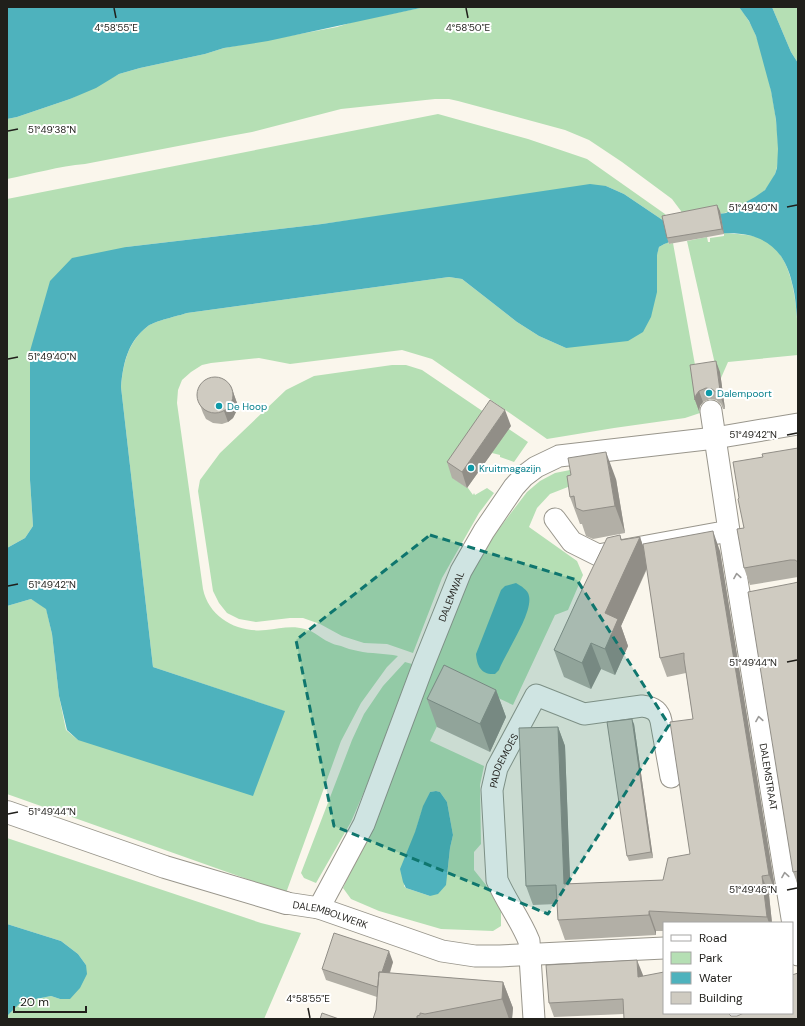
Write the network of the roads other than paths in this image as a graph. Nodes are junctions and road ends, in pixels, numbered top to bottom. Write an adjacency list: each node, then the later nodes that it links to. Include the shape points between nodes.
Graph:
1 (711, 411): 3 (street, DALEMSTRAAT)
2 (798, 424): 3 (street, DALEMWAL)
3 (715, 438): 5 (street, DALEMSTRAAT); 11 (street, DALEMWAL, via 559,456 536,467 514,487 461,571 364,824)
4 (555, 519): 5 (street, via 572,542 595,562)
5 (729, 531): 7 (street, DALEMSTRAAT, one-way to 5)
6 (762, 596): 7 (street)
7 (740, 599): 12 (street, DALEMSTRAAT, one-way to 7)
8 (671, 777): 16 (street, PADDEMOES, via 662,721 655,710 642,706 584,714 536,695 497,768 492,790 497,880 529,940)
9 (7, 812): 10 (street, DALEMBOLWERK, via 165,867)
10 (286, 903): 11 (street, DALEMBOLWERK)
11 (319, 908): 16 (street, DALEMBOLWERK, via 442,951 475,956)
12 (793, 922)
13 (793, 923): 15 (street, DALEMSTRAAT, one-way to 13)
14 (663, 948): 16 (street, DALEMBOLWERK)
15 (798, 954)
16 (530, 955): 17 (street, PADDEMOES)
17 (534, 1019)

